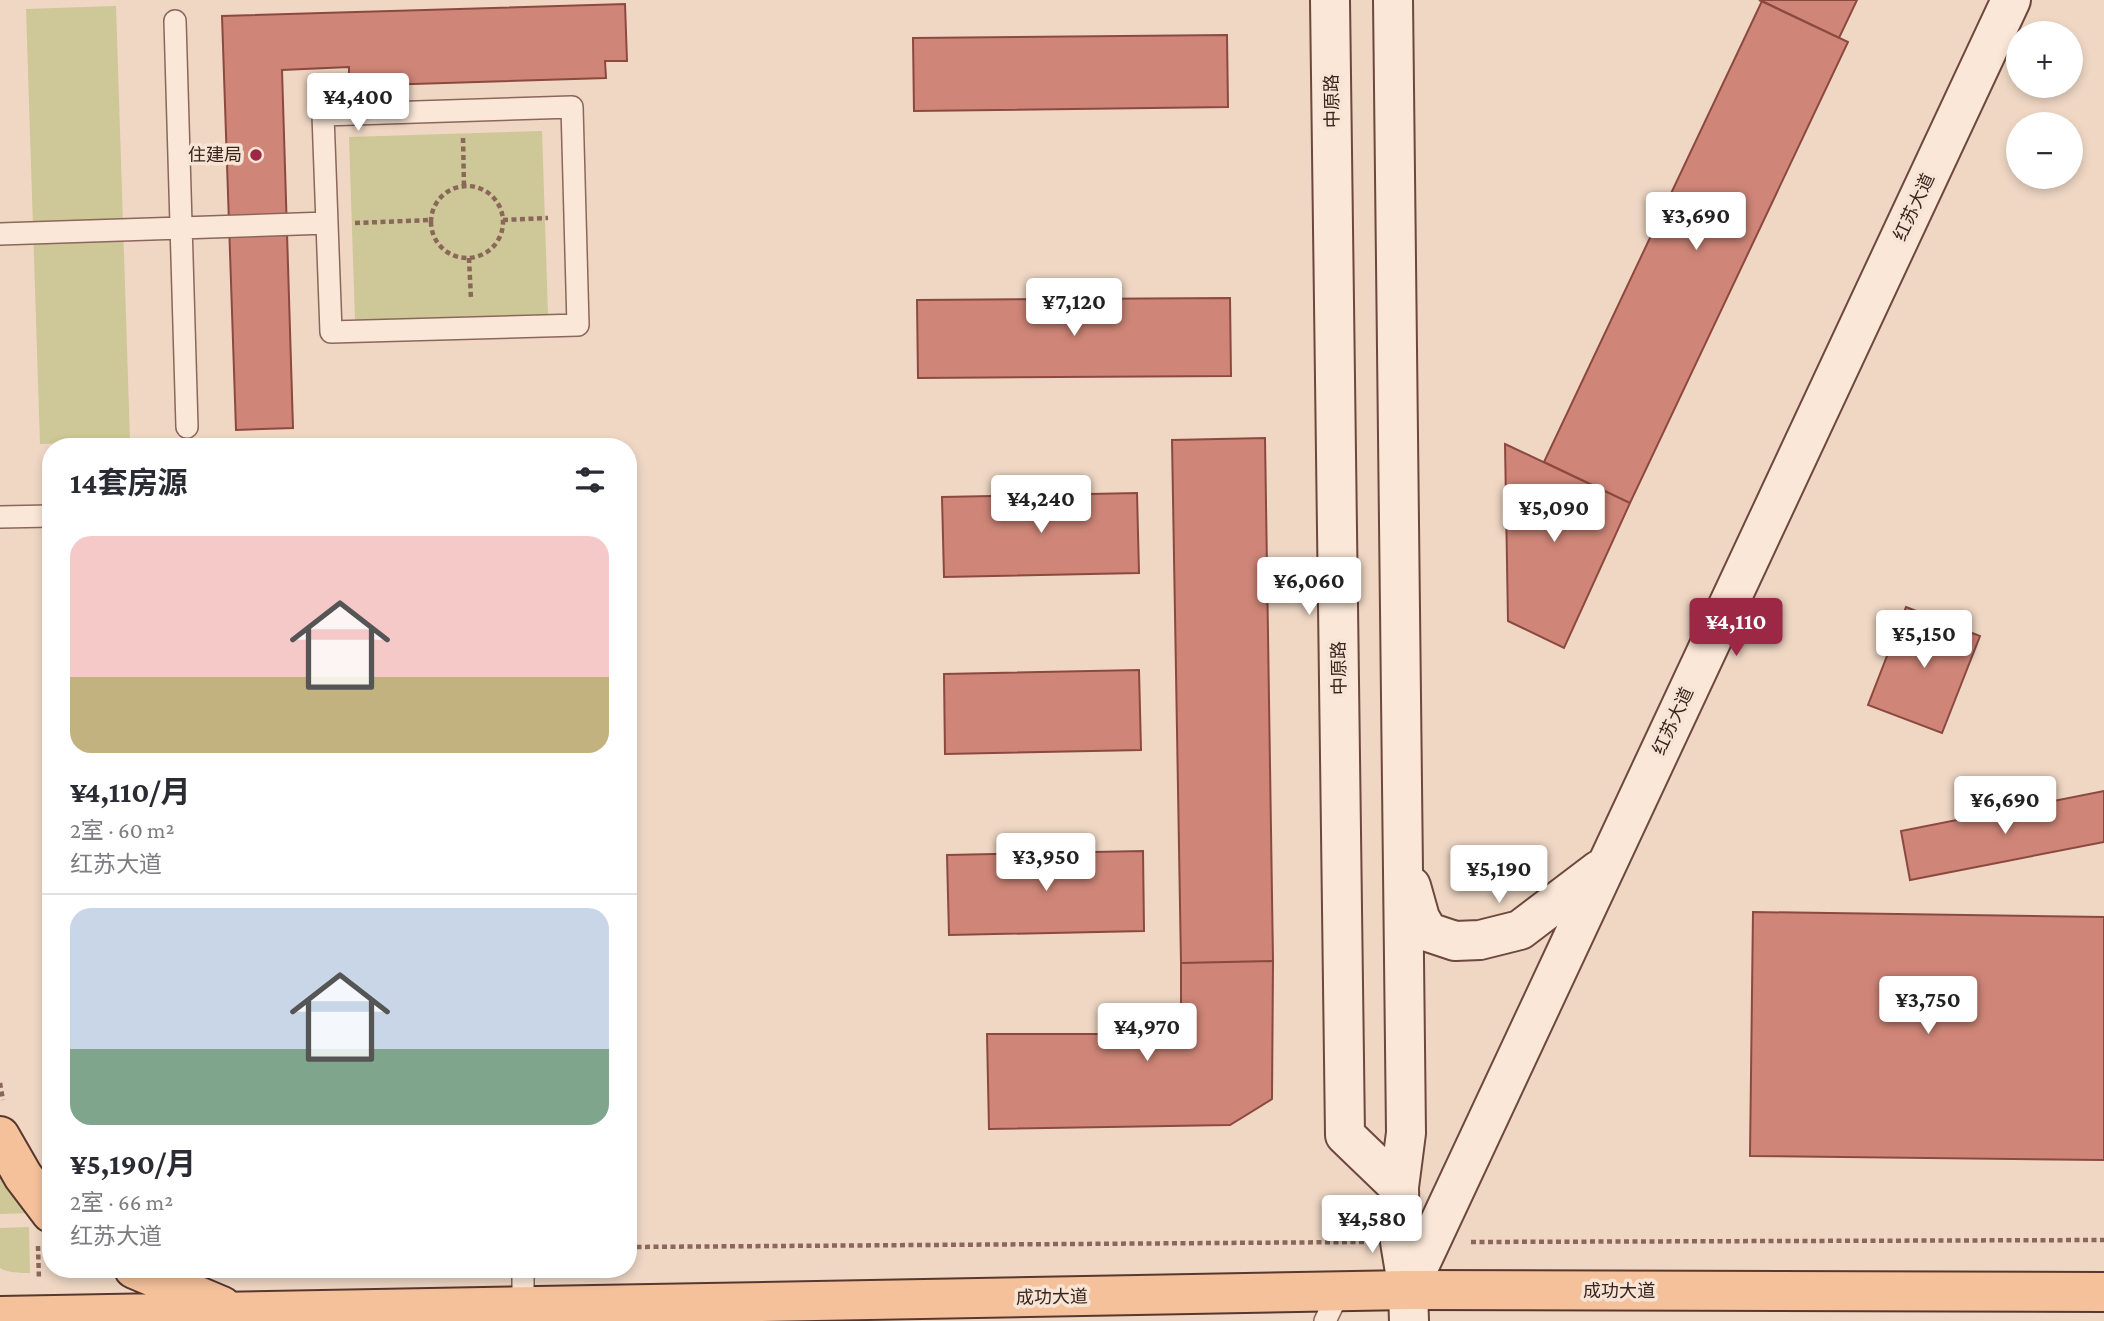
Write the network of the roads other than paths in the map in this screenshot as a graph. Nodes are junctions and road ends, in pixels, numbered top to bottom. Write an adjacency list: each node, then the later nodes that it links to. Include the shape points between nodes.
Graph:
1 (1330, 0): 14 (main road, 中原路, via 1345,1135)
2 (1393, 0): 11 (main road)
3 (2011, 0): 12 (main road, 红苏大道)
4 (175, 21): 6 (lane)
5 (327, 223): 5 (lane, via 323,115 572,107 578,325 331,332); 6 (lane)
6 (181, 228): 7 (lane); 8 (lane)
7 (0, 234)
8 (187, 428)
9 (42, 516): 10 (lane)
10 (0, 517)
11 (1404, 859): 12 (main road, via 1428,932 1455,941 1520,930); 14 (main road, via 1406,1133)
12 (1606, 864): 19 (main road, 红苏大道)
13 (0, 1136): 15 (main road)
14 (1399, 1187): 19 (main road, via 1399,1242)
15 (42, 1220)
16 (152, 1278): 23 (main road)
17 (523, 1278): 20 (lane)
18 (2104, 1292): 19 (main road, 成功大道)
19 (1408, 1306): 21 (main road, 成功大道)
20 (523, 1307): 21 (main road, 成功大道); 23 (main road, 成功大道)
21 (1332, 1307)
22 (0, 1316): 23 (main road, 成功大道)
23 (228, 1317)

